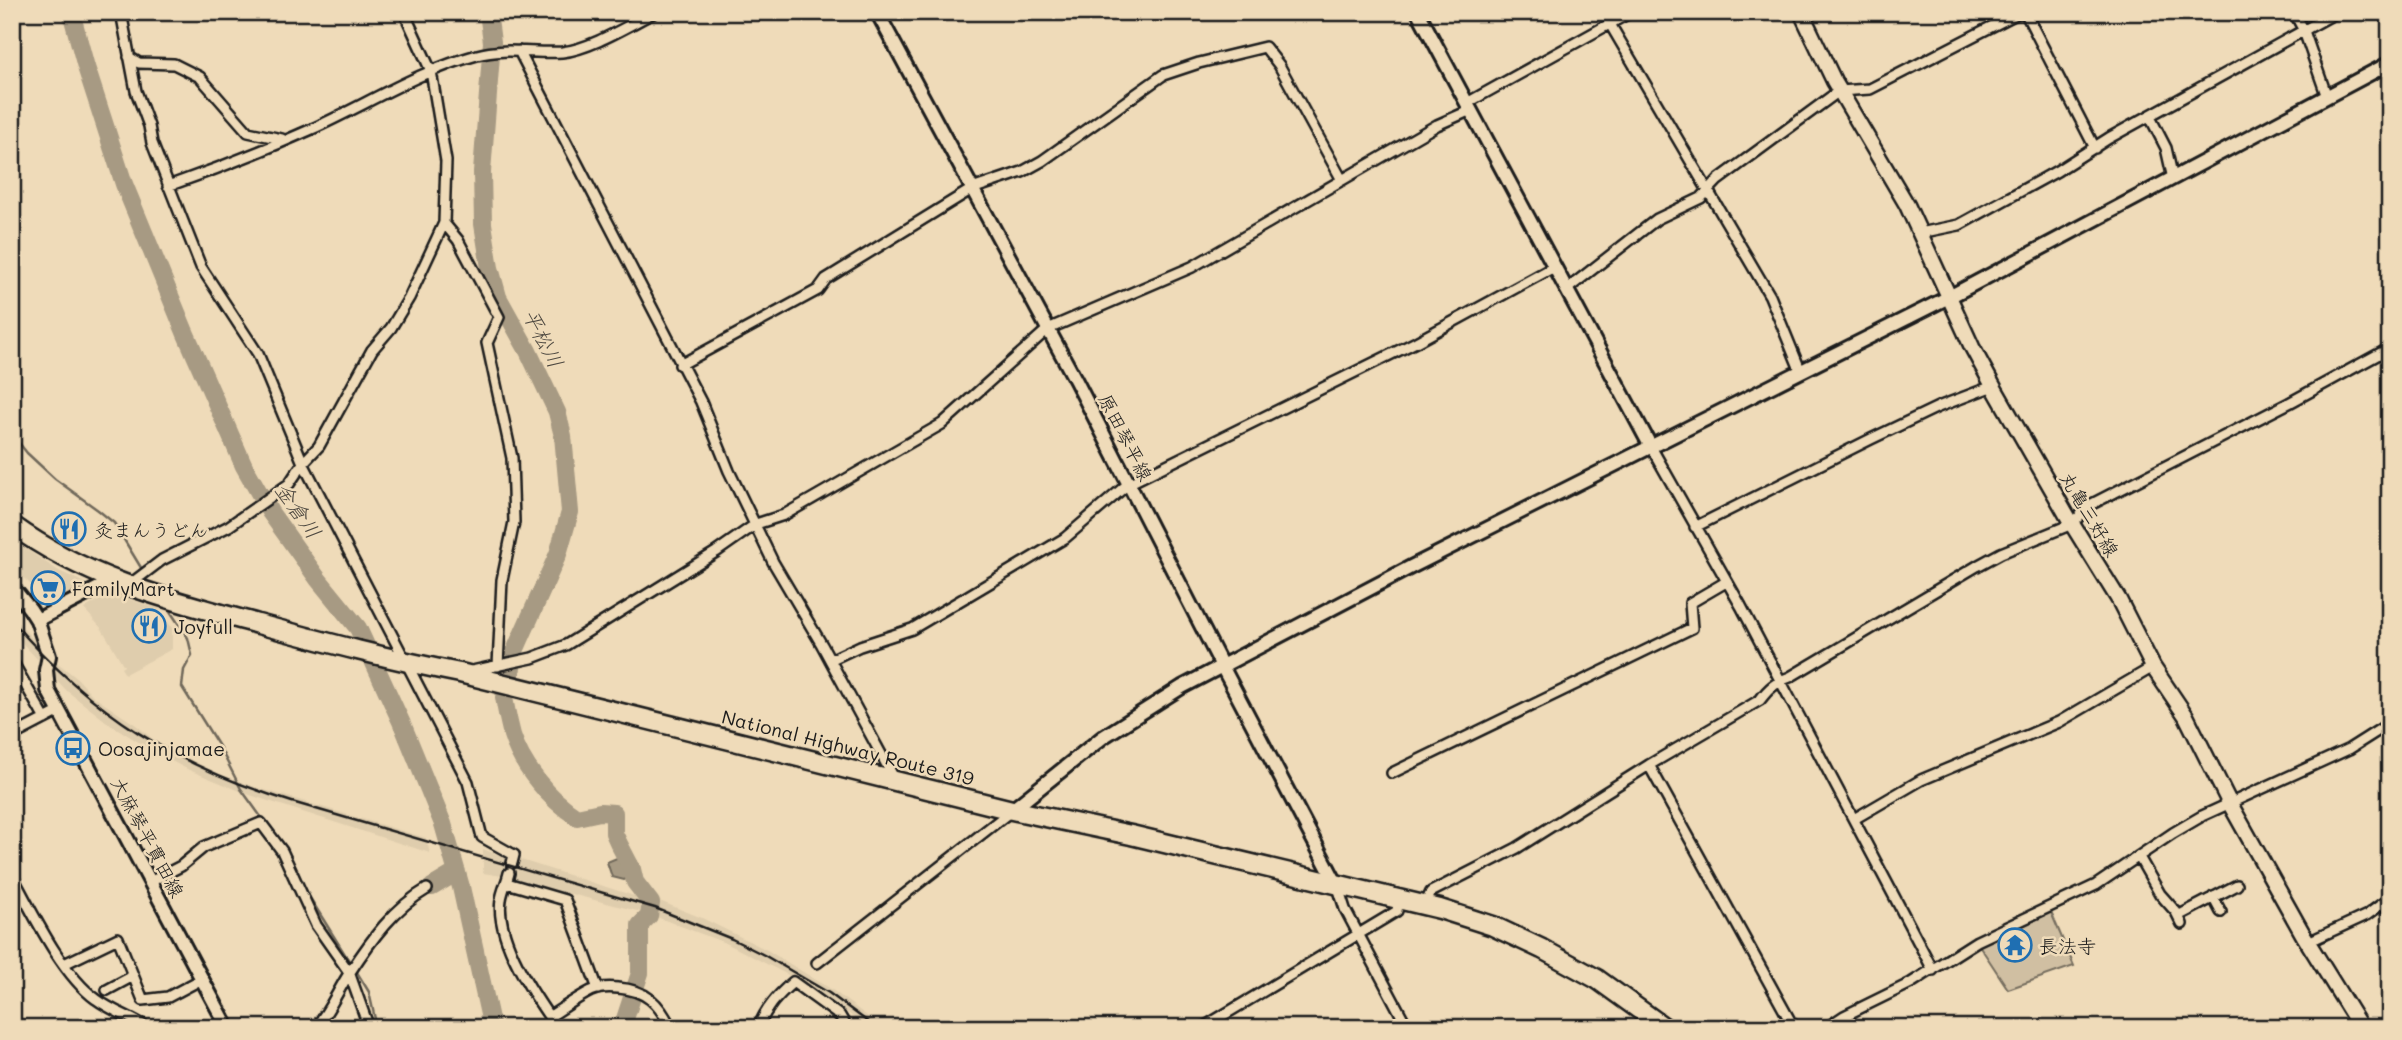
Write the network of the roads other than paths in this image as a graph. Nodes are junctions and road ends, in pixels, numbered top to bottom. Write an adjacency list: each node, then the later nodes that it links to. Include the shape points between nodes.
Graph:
1 (121, 12): 14 (street)
2 (404, 12): 16 (street)
3 (655, 12): 13 (street, via 582,47 563,52)
4 (877, 12): 26 (street, 原田琴平線)
5 (1418, 12): 19 (street)
6 (1631, 12): 11 (street)
7 (1801, 12): 17 (main road, 丸亀三好線)
8 (2023, 12): 17 (street, via 1870,89); 22 (street)
9 (2294, 12): 12 (street)
10 (2337, 12): 12 (street)
11 (1610, 24): 19 (street); 27 (street)
12 (2304, 31): 18 (street); 20 (street)
13 (519, 51): 16 (street, via 478,54); 35 (street)
14 (130, 57): 21 (street, via 139,63 174,64 200,77 248,132); 25 (street, via 136,91)
15 (2390, 63): 18 (street)
16 (431, 71): 21 (street); 28 (street, via 446,161)
17 (1839, 92): 27 (street); 29 (main road, 丸亀三好線)
18 (2327, 97): 23 (street)
19 (1469, 106): 24 (street); 30 (street)
20 (2150, 117): 22 (street); 23 (street, via 2166,148)
21 (288, 138): 25 (street)
22 (2095, 148): 29 (street, via 1959,225)
23 (2173, 179): 32 (street)
24 (1342, 180): 26 (street, via 1265,47 1163,75 1042,161); 33 (street, via 1192,267)
25 (168, 186): 39 (street, via 201,267 258,354)
26 (972, 189): 33 (street, 原田琴平線); 35 (street, via 826,279 818,290)
27 (1709, 191): 31 (street, via 1657,219); 36 (street, via 1770,296)
28 (444, 223): 39 (street, via 409,299 372,350 319,446); 52 (street, via 499,317 486,343 512,458 514,522 502,580)
29 (1920, 233): 32 (main road, 丸亀三好線)
30 (1554, 267): 31 (street); 40 (street, via 1416,342)
31 (1566, 290): 38 (street)
32 (1949, 297): 36 (street); 37 (main road, 丸亀三好線)
33 (1048, 329): 40 (street, 原田琴平線); 41 (street, via 942,424 784,515)
34 (2390, 348): 42 (street, via 2090,505)
35 (680, 365): 41 (street)
36 (1801, 372): 38 (street)
37 (1993, 386): 42 (main road, 丸亀三好線); 44 (street, via 1938,407)
38 (1651, 447): 44 (street); 54 (street)
39 (303, 463): 46 (street, via 289,484 237,520); 51 (street)
40 (1128, 484): 49 (street, via 1065,538 912,629); 54 (street, 原田琴平線)
41 (756, 524): 49 (street); 52 (street, via 566,645)
42 (2072, 524): 53 (main road, 丸亀三好線); 56 (street, via 2001,553)
43 (12, 525): 46 (highway, National Highway Route 319, via 66,559)
44 (1695, 527): 45 (street)
45 (1726, 582): 56 (street); 62 (street, via 1690,603 1692,628)
46 (120, 583): 48 (street); 51 (highway, National Highway Route 319)
47 (12, 587): 48 (street, 大麻琴平貫田線)
48 (37, 620): 57 (street, 大麻琴平貫田線, via 48,656 48,690)
49 (830, 660): 63 (street)
50 (12, 661): 58 (street)
51 (400, 662): 55 (highway, National Highway Route 319); 68 (street, via 468,782 482,837 514,855)
52 (498, 666): 55 (street)
53 (2153, 667): 64 (main road, 丸亀三好線, via 2186,716); 66 (street, via 2059,722 1921,780)
54 (1223, 668): 65 (street, via 1103,737); 71 (street, 原田琴平線)
55 (460, 673): 63 (highway, National Highway Route 319)
56 (1780, 680): 61 (street, via 1760,700); 66 (street)
57 (60, 711): 58 (street); 70 (street, 大麻琴平貫田線)
58 (45, 719): 60 (street)
59 (2390, 723): 64 (street, via 2349,749)
60 (12, 736)
61 (1648, 765): 77 (street, via 1517,848 1431,892); 104 (street)
62 (1392, 772)
63 (895, 780): 65 (highway, National Highway Route 319)
64 (2230, 802): 67 (street, via 2173,832); 80 (main road, 丸亀三好線)
65 (1012, 810): 71 (highway, National Highway Route 319); 81 (street)
66 (1854, 819): 83 (street)
67 (2139, 857): 74 (street, via 2153,892 2180,920); 83 (street, via 2096,885 1977,941)
68 (512, 863)
69 (12, 875): 82 (street)
70 (150, 882): 84 (street, via 204,847 261,823 282,851 316,925); 86 (street, 大麻琴平貫田線)
71 (1336, 883): 75 (highway, National Highway Route 319); 79 (street)
72 (2237, 885): 74 (street)
73 (427, 889): 84 (street, via 394,912)
74 (2213, 897): 78 (street)
75 (1399, 898): 77 (highway, National Highway Route 319); 79 (street, via 1397,911)
76 (2390, 898): 80 (street, via 2367,915)
77 (1425, 905): 103 (highway, National Highway Route 319, via 1493,926 1542,949 1597,979)
78 (2221, 912)
79 (1358, 934): 91 (street); 102 (street)
80 (2308, 942): 107 (main road, 丸亀三好線)
81 (817, 963)
82 (64, 964): 85 (street, via 118,938); 92 (street, via 93,998)
83 (1933, 970): 89 (street)
84 (349, 972): 94 (street); 95 (street)
85 (133, 976): 86 (street, via 143,1000 168,997); 88 (street)
86 (202, 979): 93 (street, 大麻琴平貫田線)
87 (598, 989): 90 (street); 90 (street, via 565,900 508,878 500,914 528,988); 97 (street, via 628,988 646,994)
88 (107, 990)
89 (1844, 1016): 105 (street); 106 (street)
90 (549, 1017): 96 (street)
91 (1220, 1017): 100 (street); 101 (street)
92 (148, 1028)
93 (228, 1028)
94 (315, 1028)
95 (369, 1028)
96 (557, 1028)
97 (671, 1028)
98 (758, 1028): 99 (street, via 774,999 793,982 841,1016)
99 (847, 1028)
100 (1202, 1028)
101 (1224, 1028)
102 (1408, 1028)
103 (1665, 1028)
104 (1794, 1028)
105 (1826, 1028)
106 (1858, 1028)
107 (2361, 1028)

